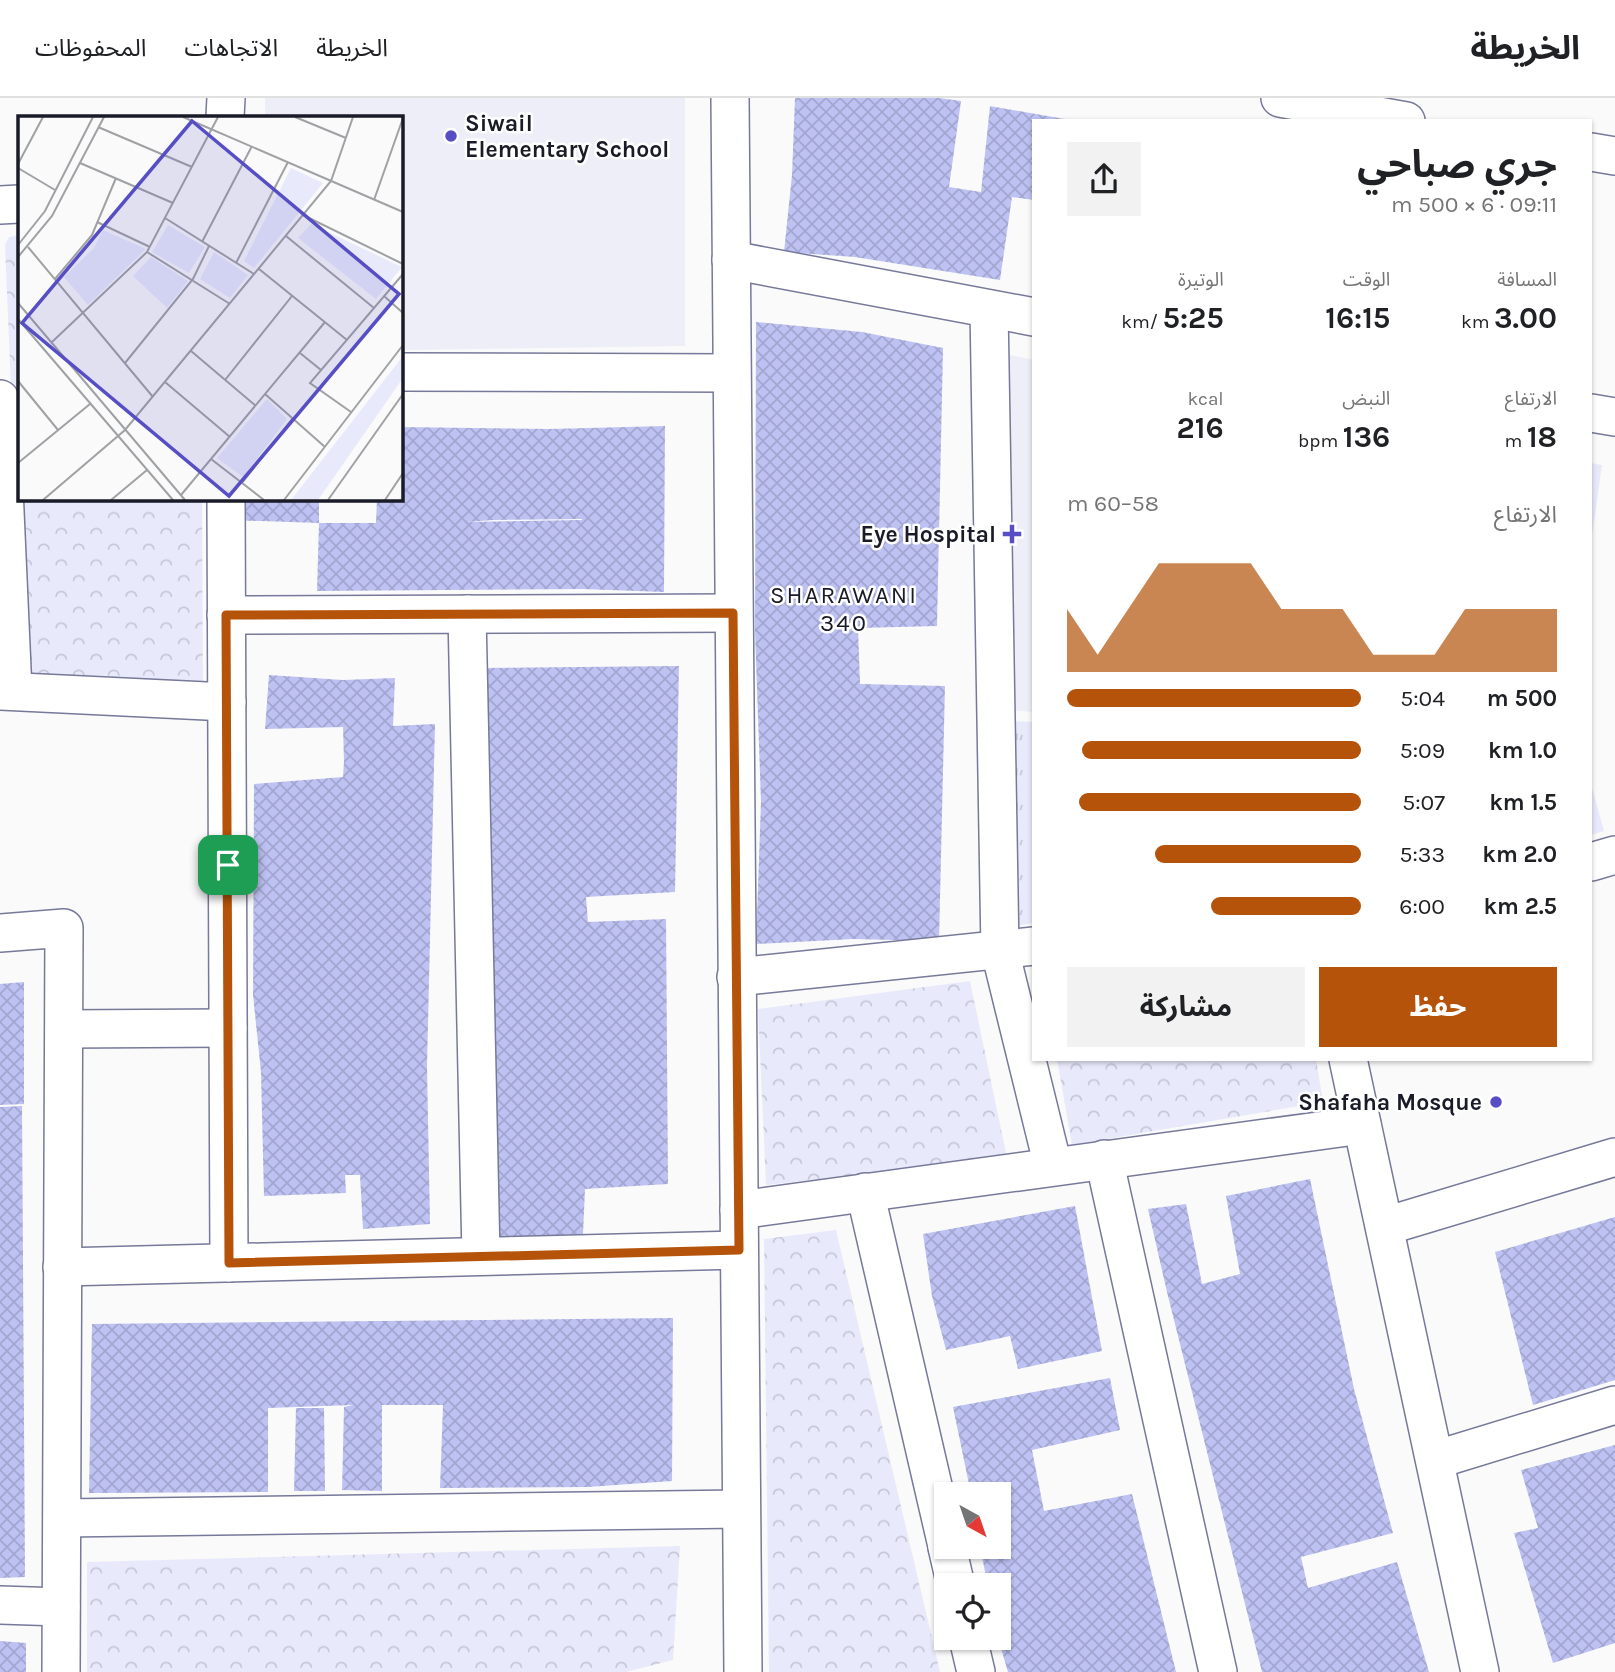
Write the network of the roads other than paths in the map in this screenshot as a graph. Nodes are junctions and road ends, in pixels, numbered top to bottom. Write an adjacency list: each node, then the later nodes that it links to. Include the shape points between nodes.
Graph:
1 (226, 98): 4 (street)
2 (730, 98): 10 (street)
3 (1280, 98): 5 (street)
4 (225, 116)
5 (1394, 119)
6 (1592, 152): 7 (street)
7 (1615, 156)
8 (18, 204): 9 (street)
9 (0, 205)
10 (731, 260): 11 (street); 14 (street)
11 (989, 309): 12 (street); 27 (street)
12 (1032, 317)
13 (402, 372): 14 (street)
14 (732, 373): 19 (street)
15 (0, 399): 22 (street)
16 (1592, 413): 17 (street)
17 (1615, 417)
18 (226, 500): 21 (street)
19 (733, 613): 20 (street); 28 (street)
20 (467, 614): 21 (street); 42 (street)
21 (226, 615): 23 (street)
22 (6, 691): 23 (street)
23 (227, 702): 30 (street)
24 (1615, 855): 25 (street)
25 (1592, 862)
26 (0, 933): 29 (street, via 64,928)
27 (1017, 948): 28 (street); 31 (street)
28 (736, 977): 39 (street)
29 (64, 1028): 30 (street); 44 (street)
30 (228, 1028): 43 (street)
31 (1032, 1039)
32 (1036, 1061): 37 (street)
33 (1348, 1061): 34 (street)
34 (1362, 1125): 36 (street); 40 (street)
35 (1615, 1157): 40 (street)
36 (1104, 1159): 37 (street); 56 (street)
37 (1053, 1166): 38 (street)
38 (864, 1192): 39 (street); 47 (street)
39 (739, 1210): 41 (street)
40 (1386, 1226): 46 (street)
41 (739, 1250): 42 (street); 48 (street)
42 (481, 1256): 43 (street)
43 (229, 1263): 44 (street)
44 (62, 1267): 49 (street)
45 (1615, 1405): 46 (street)
46 (1435, 1460): 57 (street)
47 (934, 1491)
48 (741, 1509): 49 (street); 54 (street)
49 (62, 1518): 51 (street)
50 (0, 1605): 51 (street)
51 (61, 1607): 53 (street)
52 (971, 1650): 55 (street)
53 (61, 1672)
54 (742, 1672)
55 (976, 1672)
56 (1218, 1672)
57 (1480, 1672)

